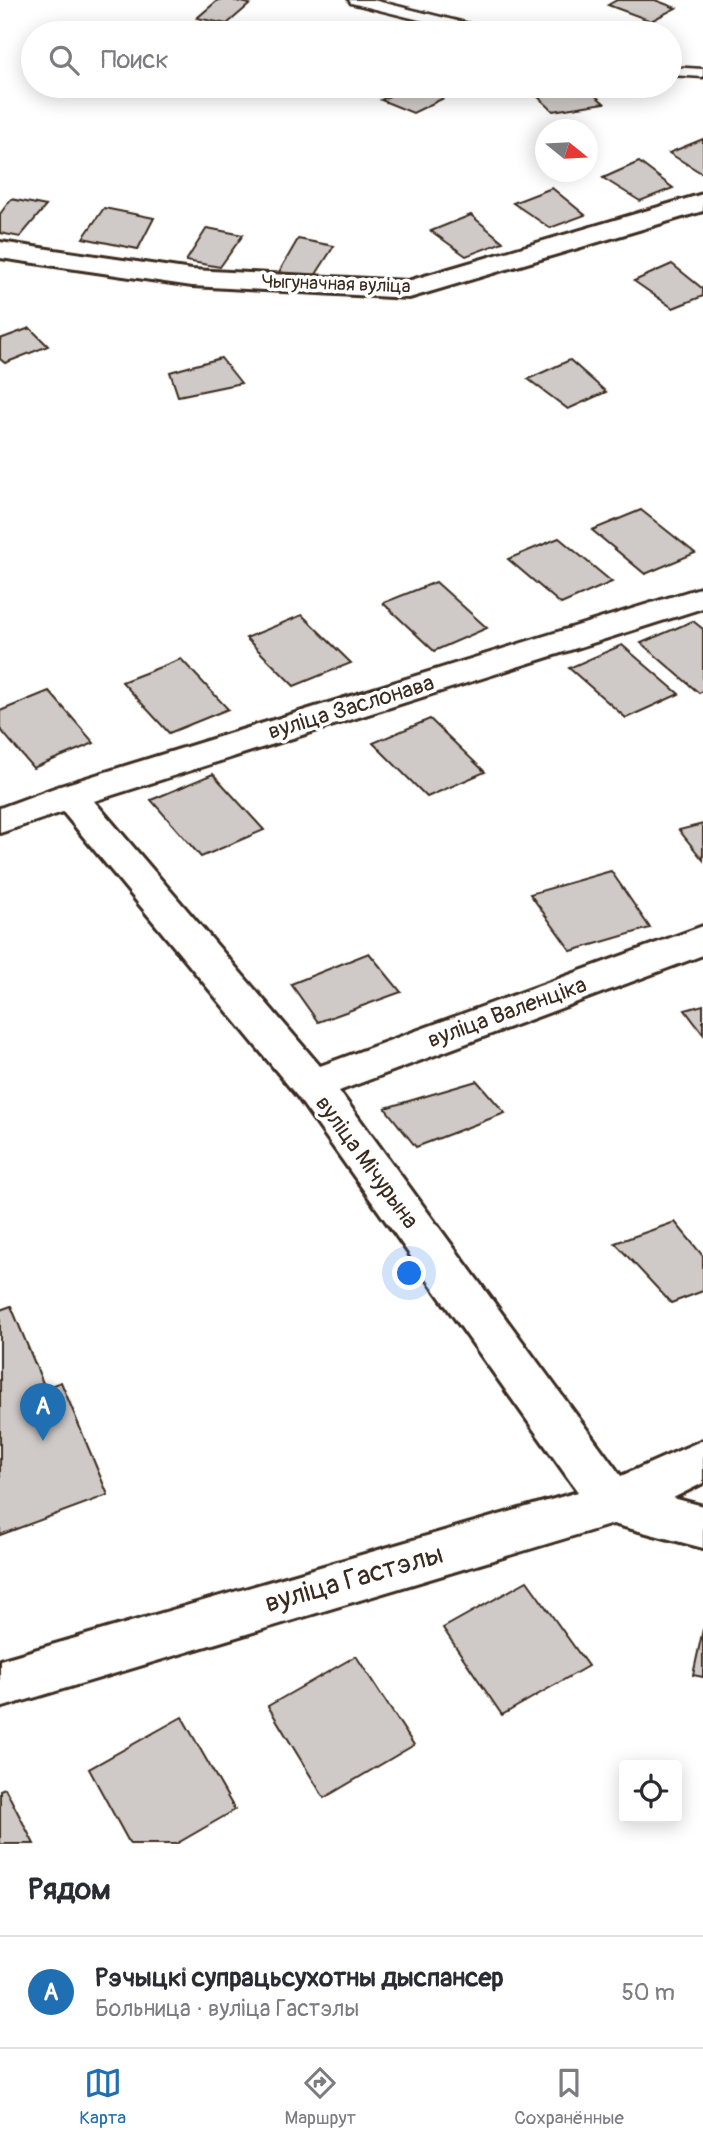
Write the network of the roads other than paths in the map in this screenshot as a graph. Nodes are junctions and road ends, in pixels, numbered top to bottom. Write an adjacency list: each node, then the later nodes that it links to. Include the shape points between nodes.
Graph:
1 (356, 0): 2 (lane)
2 (440, 21)
3 (682, 72): 4 (lane)
4 (703, 74)
5 (703, 202): 6 (street, Чыгуначная вуліца, via 409,290 192,278)
6 (0, 250)
7 (703, 597): 8 (street, вуліца Заслонава)
8 (70, 796): 9 (street, вуліца Заслонава); 11 (street, вуліца Мічурына)
9 (0, 821)
10 (703, 940): 11 (street, вуліца Валенціка)
11 (312, 1085): 13 (street, вуліца Мічурына)
12 (703, 1461): 13 (street, вуліца Гастэлы)
13 (613, 1503): 14 (street); 15 (street, вуліца Гастэлы)
14 (703, 1527)
15 (0, 1684)

